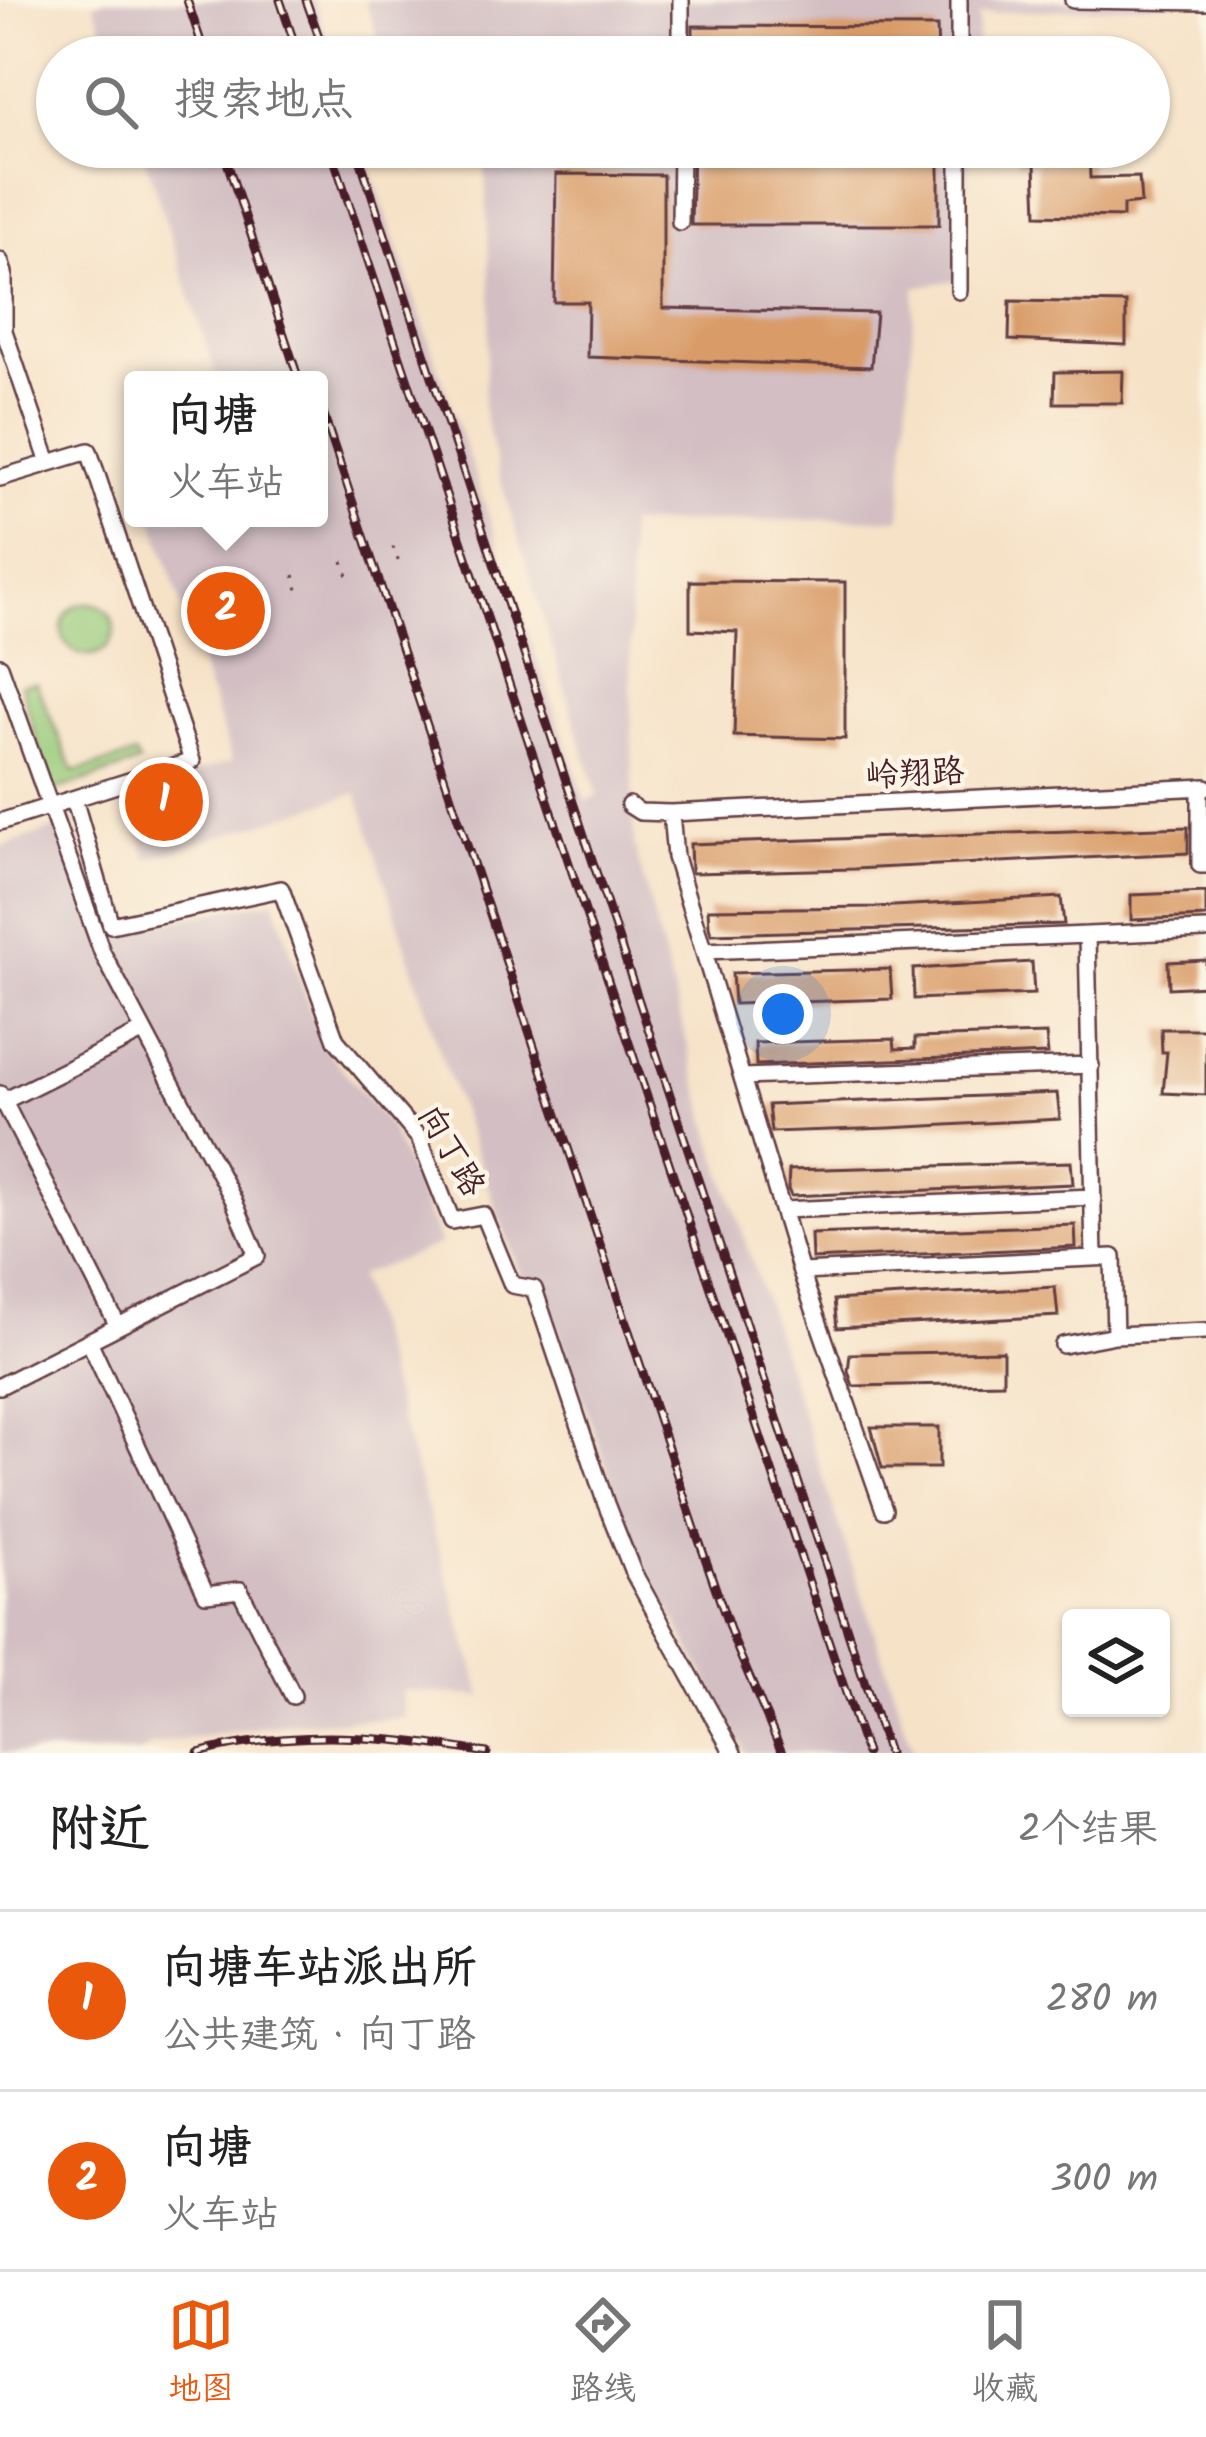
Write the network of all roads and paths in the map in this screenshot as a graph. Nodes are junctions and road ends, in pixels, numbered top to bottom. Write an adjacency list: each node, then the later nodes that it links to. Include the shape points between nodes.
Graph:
1 (681, 0): 6 (street)
2 (959, 0): 7 (street)
3 (1073, 0): 4 (street)
4 (1194, 1): 5 (street)
5 (1206, 2)
6 (681, 36)
7 (959, 36)
8 (681, 168): 10 (street)
9 (959, 168): 12 (street)
10 (680, 222)
11 (0, 261): 13 (street, via 4,331)
12 (959, 291)
13 (49, 463): 14 (street); 23 (street, via 89,451 192,760)
14 (0, 478)
15 (393, 548): 17 (path)
16 (344, 561): 19 (path)
17 (399, 563)
18 (294, 575): 20 (path)
19 (350, 579)
20 (300, 596)
21 (0, 666): 25 (street)
22 (1203, 787): 26 (street, 岭翔路); 28 (street)
23 (74, 799): 25 (street); 48 (street, 向丁路, via 111,925 280,889 336,1040 418,1138 452,1221 483,1215 512,1285 534,1289 633,1572)
24 (628, 805): 26 (street, 岭翔路)
25 (49, 808): 27 (street); 32 (street, via 102,952)
26 (671, 814): 31 (street, via 675,857)
27 (0, 822)
28 (1206, 865)
29 (1206, 930): 30 (street)
30 (1087, 934): 31 (street); 33 (street)
31 (704, 951): 34 (street)
32 (144, 1031): 35 (street); 40 (street, via 256,1256)
33 (1091, 1065): 34 (street); 36 (street)
34 (742, 1077): 37 (street)
35 (1, 1099): 40 (street)
36 (1093, 1197): 37 (street); 38 (street)
37 (782, 1210): 39 (street)
38 (1094, 1258): 39 (street); 42 (street, via 1113,1257)
39 (801, 1272): 46 (street)
40 (118, 1326): 43 (street)
41 (1206, 1331): 42 (street)
42 (1114, 1335): 44 (street)
43 (89, 1341): 45 (street); 47 (street, via 206,1594 240,1590)
44 (1064, 1345)
45 (0, 1386)
46 (884, 1510)
47 (293, 1696)
48 (733, 1753)

